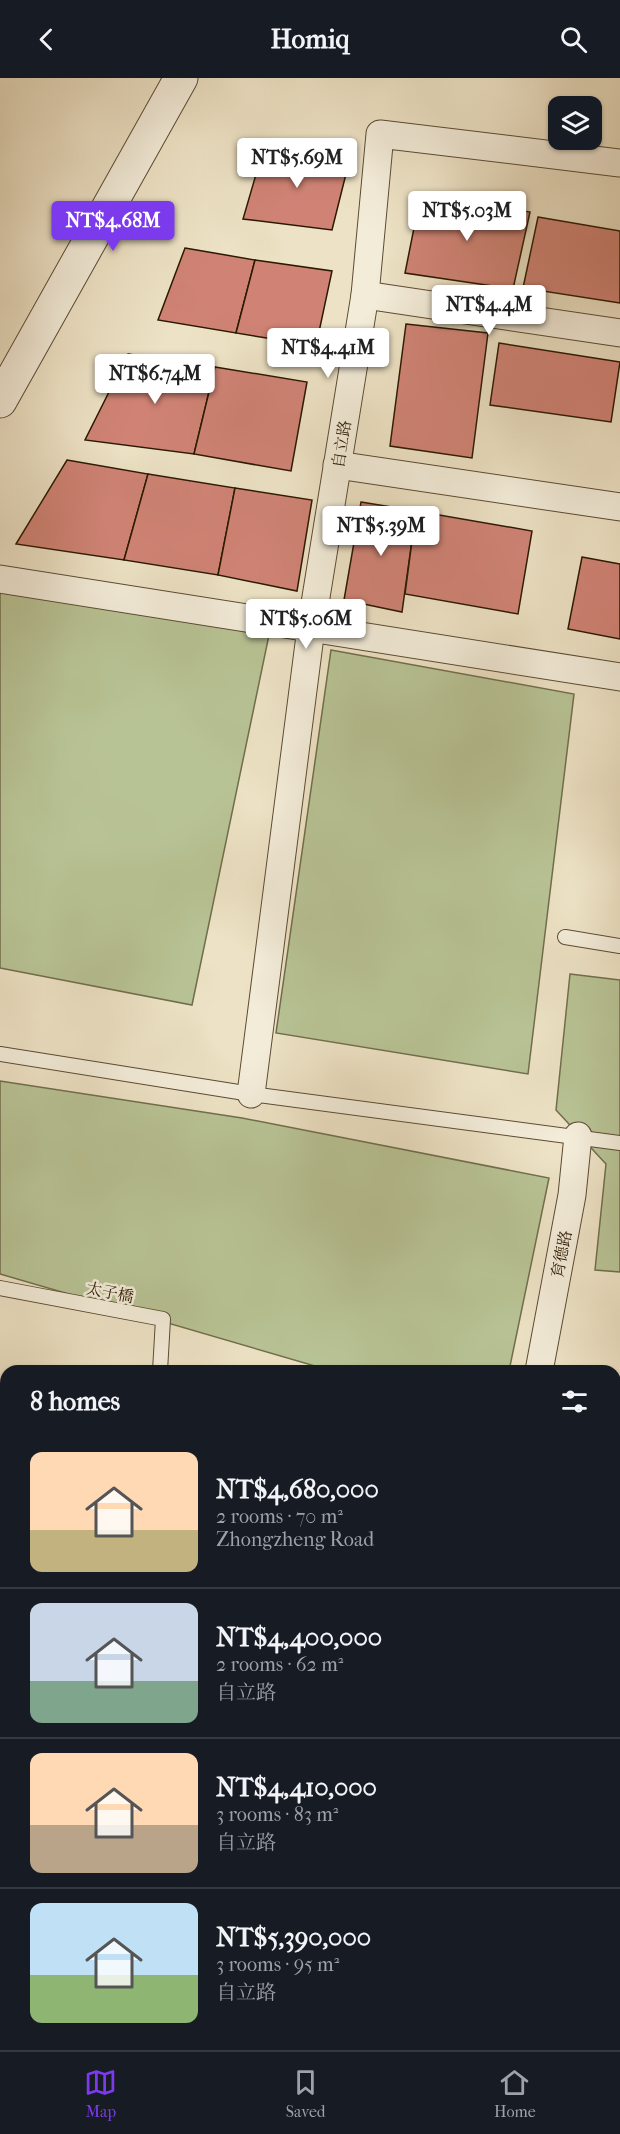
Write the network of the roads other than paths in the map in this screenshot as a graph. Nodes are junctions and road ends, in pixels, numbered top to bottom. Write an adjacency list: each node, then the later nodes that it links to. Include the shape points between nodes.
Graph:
1 (181, 78): 5 (street)
2 (620, 163): 3 (street, 自立路, via 380,134)
3 (365, 295): 4 (street); 6 (street, 自立路)
4 (620, 333)
5 (0, 401)
6 (338, 465): 7 (street); 9 (street, 自立路)
7 (620, 507)
8 (0, 579): 9 (street)
9 (311, 628): 10 (street); 14 (street, 自立路)
10 (620, 676)
11 (565, 937): 12 (lane)
12 (620, 946)
13 (0, 1054): 14 (lane)
14 (251, 1094): 15 (lane)
15 (578, 1136): 16 (lane); 19 (street, 育德路, via 572,1195)
16 (620, 1143)
17 (0, 1288): 18 (lane, 太子橋, via 163,1319)
18 (160, 1365)
19 (540, 1365)

